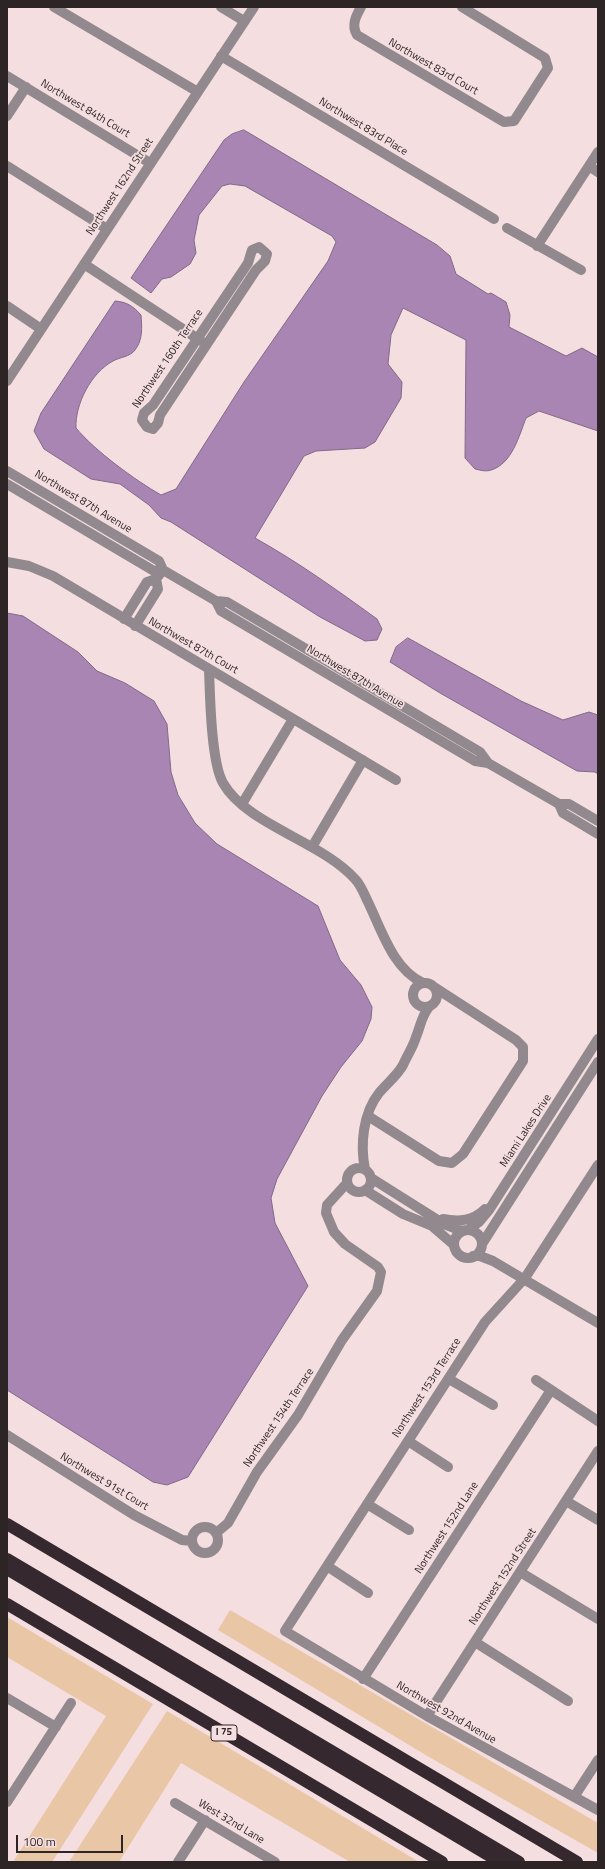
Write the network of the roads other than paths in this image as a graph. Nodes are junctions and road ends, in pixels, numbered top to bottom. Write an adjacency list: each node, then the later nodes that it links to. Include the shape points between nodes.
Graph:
1 (54, 7): 10 (street)
2 (221, 7): 6 (street)
3 (254, 7): 6 (street, Northwest 162nd Street)
4 (362, 7): 5 (street, Northwest 83rd Court, via 355,18 354,30 357,35 504,122 514,121 548,68 545,58)
5 (462, 7)
6 (244, 22): 7 (street, Northwest 162nd Street)
7 (221, 56): 10 (street, Northwest 162nd Street); 17 (street, Northwest 83rd Place)
8 (7, 76): 9 (street, Northwest 84th Court)
9 (26, 87): 11 (street); 13 (street, Northwest 84th Court)
10 (198, 92): 13 (street, Northwest 162nd Street)
11 (7, 116)
12 (598, 152): 15 (street)
13 (150, 163): 19 (street, Northwest 162nd Street)
14 (7, 166): 19 (street)
15 (589, 166): 16 (street); 20 (street)
16 (598, 172)
17 (494, 219)
18 (507, 228): 20 (street)
19 (107, 229): 21 (street, Northwest 162nd Street)
20 (537, 246): 22 (street)
21 (84, 264): 24 (street, Northwest 162nd Street); 25 (street)
22 (581, 270)
23 (7, 306): 24 (street)
24 (41, 329): 27 (street, Northwest 162nd Street)
25 (197, 338): 26 (street); 26 (street, Northwest 160th Terrace, via 153,405 144,414 142,420 147,427 153,429 158,424 160,415); 26 (street, Northwest 160th Terrace, via 248,263 252,250 259,247 264,250 267,254 265,261 256,270)
26 (206, 344)
27 (7, 381)
28 (7, 471): 31 (street, Northwest 87th Avenue, via 160,561)
29 (7, 484): 31 (street, Northwest 87th Avenue, via 154,571)
30 (7, 562): 35 (street, Northwest 87th Court, via 44,571)
31 (163, 570): 32 (street); 42 (street, Northwest 87th Avenue, via 216,601 227,602 480,752 488,762)
32 (156, 579): 33 (street, via 147,582); 34 (street, via 158,589)
33 (133, 603): 34 (street); 35 (street)
34 (145, 611): 36 (street)
35 (124, 619): 36 (street, Northwest 87th Court)
36 (135, 626): 37 (street, Northwest 87th Court)
37 (209, 669): 38 (street, Northwest 87th Court); 41 (street, via 217,768 222,782)
38 (293, 719): 39 (street, Northwest 87th Court); 41 (street)
39 (363, 760): 40 (street, Northwest 87th Court); 45 (street)
40 (396, 780)
41 (242, 804): 45 (street)
42 (559, 804): 43 (street, Northwest 87th Avenue, via 569,804); 44 (street, Northwest 87th Avenue, via 563,813)
43 (598, 821)
44 (598, 834)
45 (312, 847): 46 (street, via 340,866 358,883 394,955)
46 (409, 976): 47 (street); 49 (street)
47 (423, 983): 48 (street); 49 (street, via 417,985)
48 (434, 987): 51 (street); 52 (street, via 438,994)
49 (414, 990): 50 (street)
50 (415, 1002): 52 (street, via 421,1007); 53 (street)
51 (458, 1003): 52 (street, via 446,1000); 56 (street, via 523,1047 523,1061 463,1154 452,1163 439,1161)
52 (432, 1004): 53 (street)
53 (420, 1020): 56 (street, via 416,1039 401,1069 379,1093)
54 (598, 1039): 62 (street, Miami Lakes Drive)
55 (598, 1062): 66 (street, Miami Lakes Drive)
56 (368, 1116): 58 (street)
57 (598, 1165): 69 (street, Northwest 153rd Terrace)
58 (360, 1169): 59 (street); 60 (street, via 349,1173)
59 (371, 1178): 61 (street); 63 (street)
60 (351, 1187): 61 (street, via 359,1192); 85 (street, Northwest 154th Terrace, via 330,1201 326,1213 334,1232 345,1244 371,1260 381,1272 377,1291 342,1340 298,1415 257,1472 228,1523)
61 (365, 1190): 65 (street, via 404,1214 432,1226)
62 (492, 1204): 63 (street, via 470,1219 454,1221); 64 (street, Miami Lakes Drive, via 474,1227)
63 (437, 1218): 64 (street, via 444,1224)
64 (465, 1230): 65 (street, via 455,1238); 66 (street, via 476,1232)
65 (454, 1245): 67 (street, via 461,1256)
66 (481, 1245): 67 (street); 68 (street)
67 (473, 1256): 68 (street)
68 (493, 1260): 69 (street)
69 (524, 1278): 70 (street); 71 (street, Northwest 153rd Terrace, via 485,1322)
70 (598, 1323)
71 (449, 1379): 74 (street); 77 (street, Northwest 153rd Terrace)
72 (536, 1380): 73 (street)
73 (551, 1390): 75 (street); 96 (street, Northwest 152nd Lane)
74 (492, 1405)
75 (598, 1420)
76 (7, 1435): 86 (street, Northwest 91st Court, via 134,1515 182,1540)
77 (408, 1441): 79 (street); 81 (street, Northwest 153rd Terrace)
78 (598, 1451): 80 (street, Northwest 152nd Street)
79 (448, 1467)
80 (566, 1501): 82 (street); 90 (street, Northwest 152nd Street)
81 (368, 1504): 84 (street); 88 (street, Northwest 153rd Terrace)
82 (598, 1520)
83 (7, 1524): 113 (highway)
84 (409, 1530)
85 (216, 1533): 86 (street, via 210,1527 201,1527 194,1532); 86 (street, via 217,1545 211,1551 198,1551)
86 (192, 1541)
87 (7, 1559): 112 (highway)
88 (327, 1566): 91 (street); 94 (street, Northwest 153rd Terrace)
89 (7, 1569): 111 (highway)
90 (520, 1572): 93 (street); 95 (street, Northwest 152nd Street)
91 (368, 1593)
92 (7, 1604): 110 (highway, I 75)
93 (598, 1619)
94 (285, 1631): 96 (street, Northwest 92nd Avenue)
95 (475, 1642): 98 (street); 100 (street, Northwest 152nd Street)
96 (363, 1679): 100 (street, Northwest 92nd Avenue)
97 (7, 1698): 101 (street)
98 (568, 1701)
99 (71, 1703): 101 (street)
100 (427, 1716): 103 (street, Northwest 92nd Avenue)
101 (56, 1727): 104 (street)
102 (598, 1760): 103 (street)
103 (574, 1797): 106 (street, Northwest 92nd Avenue)
104 (7, 1802)
105 (175, 1803): 107 (street, West 32nd Lane)
106 (598, 1810)
107 (205, 1820): 108 (street, West 32nd Lane); 109 (street)
108 (271, 1861)
109 (178, 1862)
110 (442, 1862)
111 (500, 1862)
112 (519, 1862)
113 (577, 1862)

